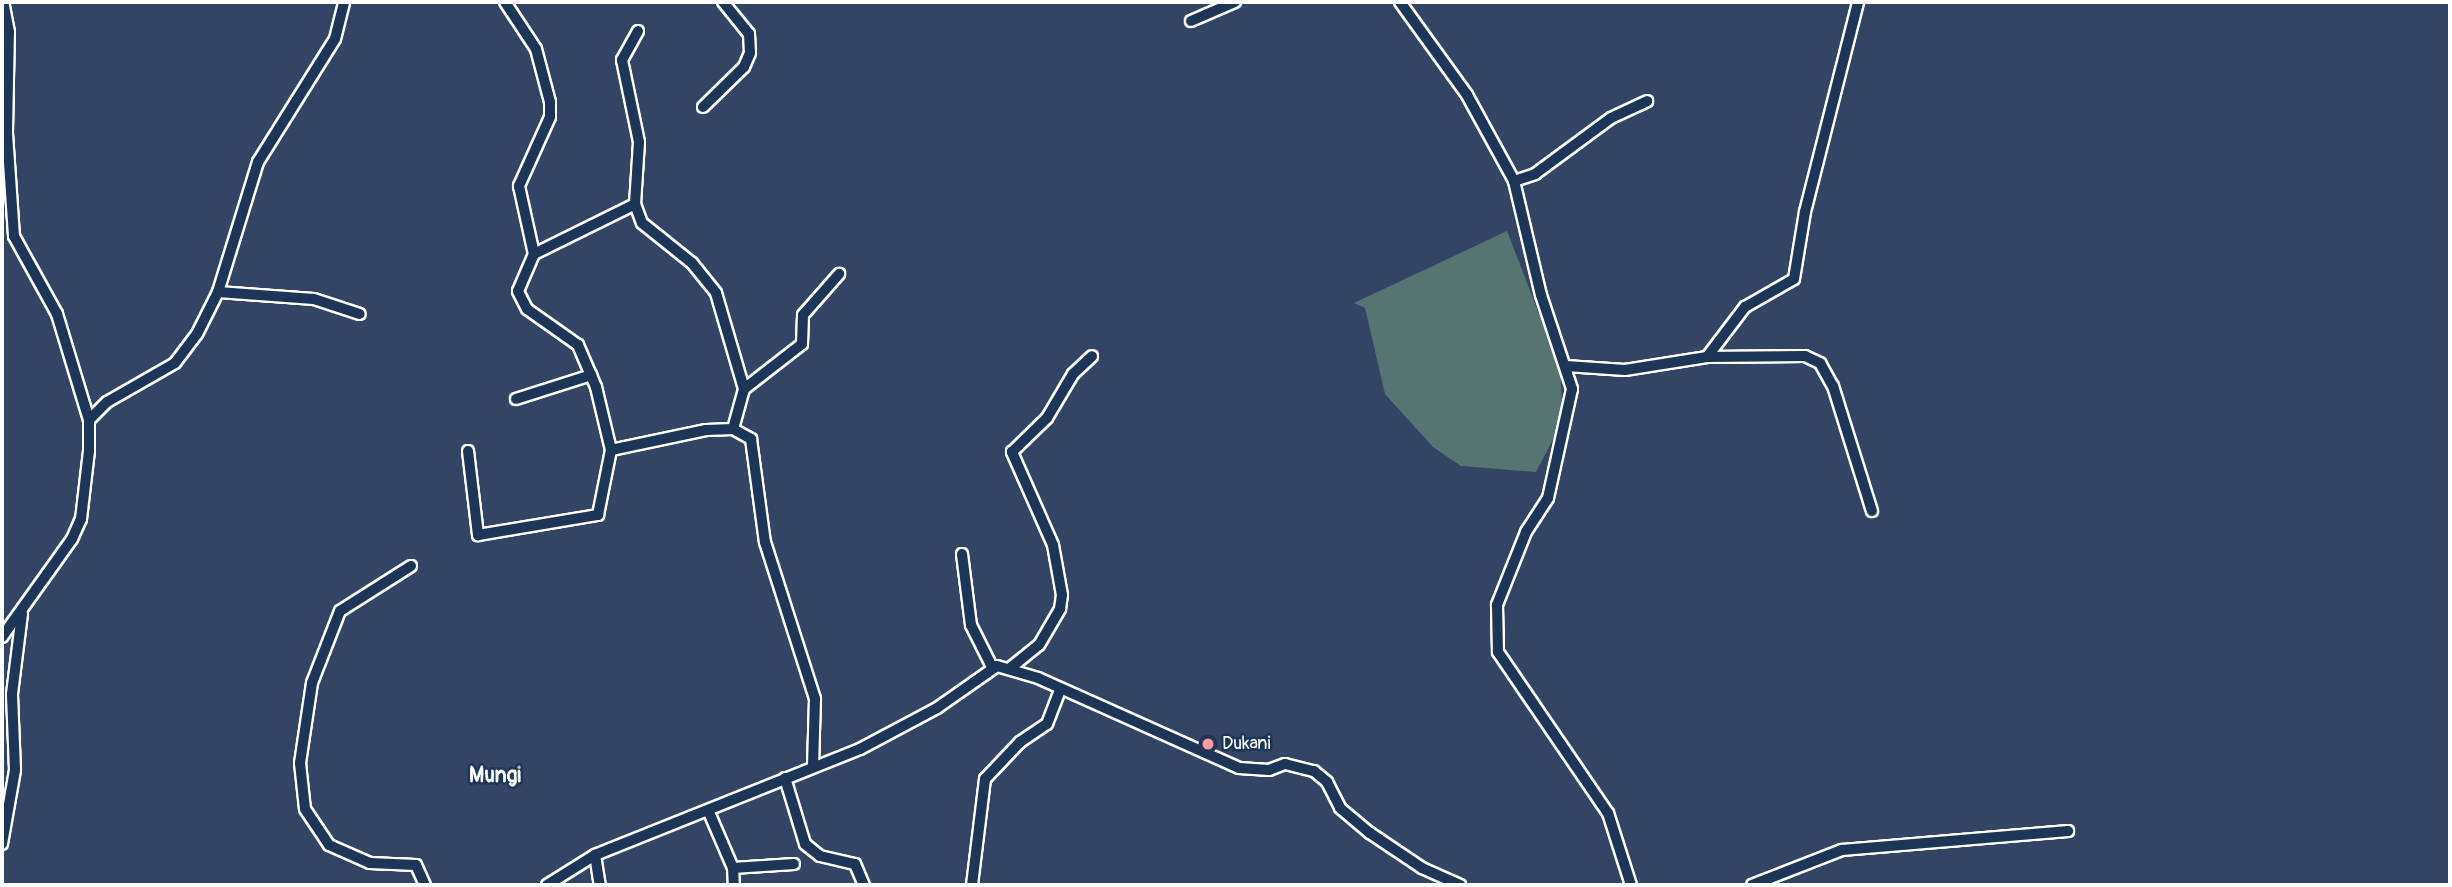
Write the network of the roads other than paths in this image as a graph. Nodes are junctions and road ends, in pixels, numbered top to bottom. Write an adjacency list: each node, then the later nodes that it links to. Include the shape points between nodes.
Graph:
1 (3, 2): 10 (street, via 9,32)
2 (344, 2): 17 (street, via 335,39 253,174)
3 (505, 2): 15 (street, via 536,49 550,102 550,117 519,186)
4 (723, 2): 12 (street, via 749,34 750,53 744,67)
5 (1235, 2): 8 (street)
6 (1400, 2): 13 (street, via 1466,95)
7 (1858, 2): 20 (street, via 1805,212 1794,279 1745,307)
8 (1191, 21)
9 (638, 31): 14 (street, via 622,60 639,142)
10 (4, 64): 25 (street, via 14,236 57,314)
11 (1647, 102): 13 (street, via 1611,118 1535,174)
12 (703, 107)
13 (1514, 181): 21 (street, via 1541,295)
14 (635, 204): 15 (street); 23 (street, via 642,223 692,263 716,293)
15 (534, 254): 22 (street, via 523,273 519,299 578,345)
16 (839, 274): 23 (street, via 803,315 802,344)
17 (218, 292): 18 (street, via 314,299); 25 (street, via 175,363 107,402)
18 (360, 314)
19 (1092, 356): 35 (street, via 1073,374 1047,418 1012,452 1053,545 1062,595 1060,609 1039,645)
20 (1707, 358): 21 (street, via 1625,370); 29 (street, via 1805,356 1820,363 1833,386)
21 (1566, 366): 52 (street, via 1570,412 1551,489 1510,566 1494,636 1508,671 1608,813)
22 (592, 376): 24 (street); 27 (street)
23 (744, 389): 26 (street)
24 (516, 400)
25 (89, 420): 32 (street, via 81,519)
26 (733, 429): 27 (street); 37 (street, via 743,431 755,449 765,542 791,636 813,687 819,727)
27 (611, 450): 28 (street, via 598,515 483,537 475,530)
28 (468, 451)
29 (1872, 511)
30 (962, 554): 34 (street, via 971,625)
31 (411, 566): 45 (street, via 340,611 312,683 300,763 304,809 329,845 370,863 416,865)
32 (22, 614): 33 (street); 41 (street, via 12,694 15,771)
33 (2, 637)
34 (992, 667): 35 (street); 37 (street, via 937,708 860,749)
35 (1009, 669): 36 (street)
36 (1060, 690): 50 (street, via 1047,724 1020,742 985,779); 51 (street, via 1239,768 1269,770 1284,764 1314,771 1327,782 1340,808 1361,827 1422,868)
37 (813, 766): 38 (street)
38 (785, 778): 39 (street); 49 (street, via 805,844 820,856 855,864)
39 (708, 810): 42 (street); 44 (street)
40 (2068, 831): 53 (street, via 1842,850)
41 (2, 844)
42 (595, 855): 46 (street); 47 (street)
43 (794, 864): 44 (street)
44 (733, 868): 48 (street)
45 (425, 885)
46 (547, 885)
47 (600, 885)
48 (734, 885)
49 (864, 885)
50 (972, 885)
51 (1460, 885)
52 (1631, 885)
53 (1752, 885)

